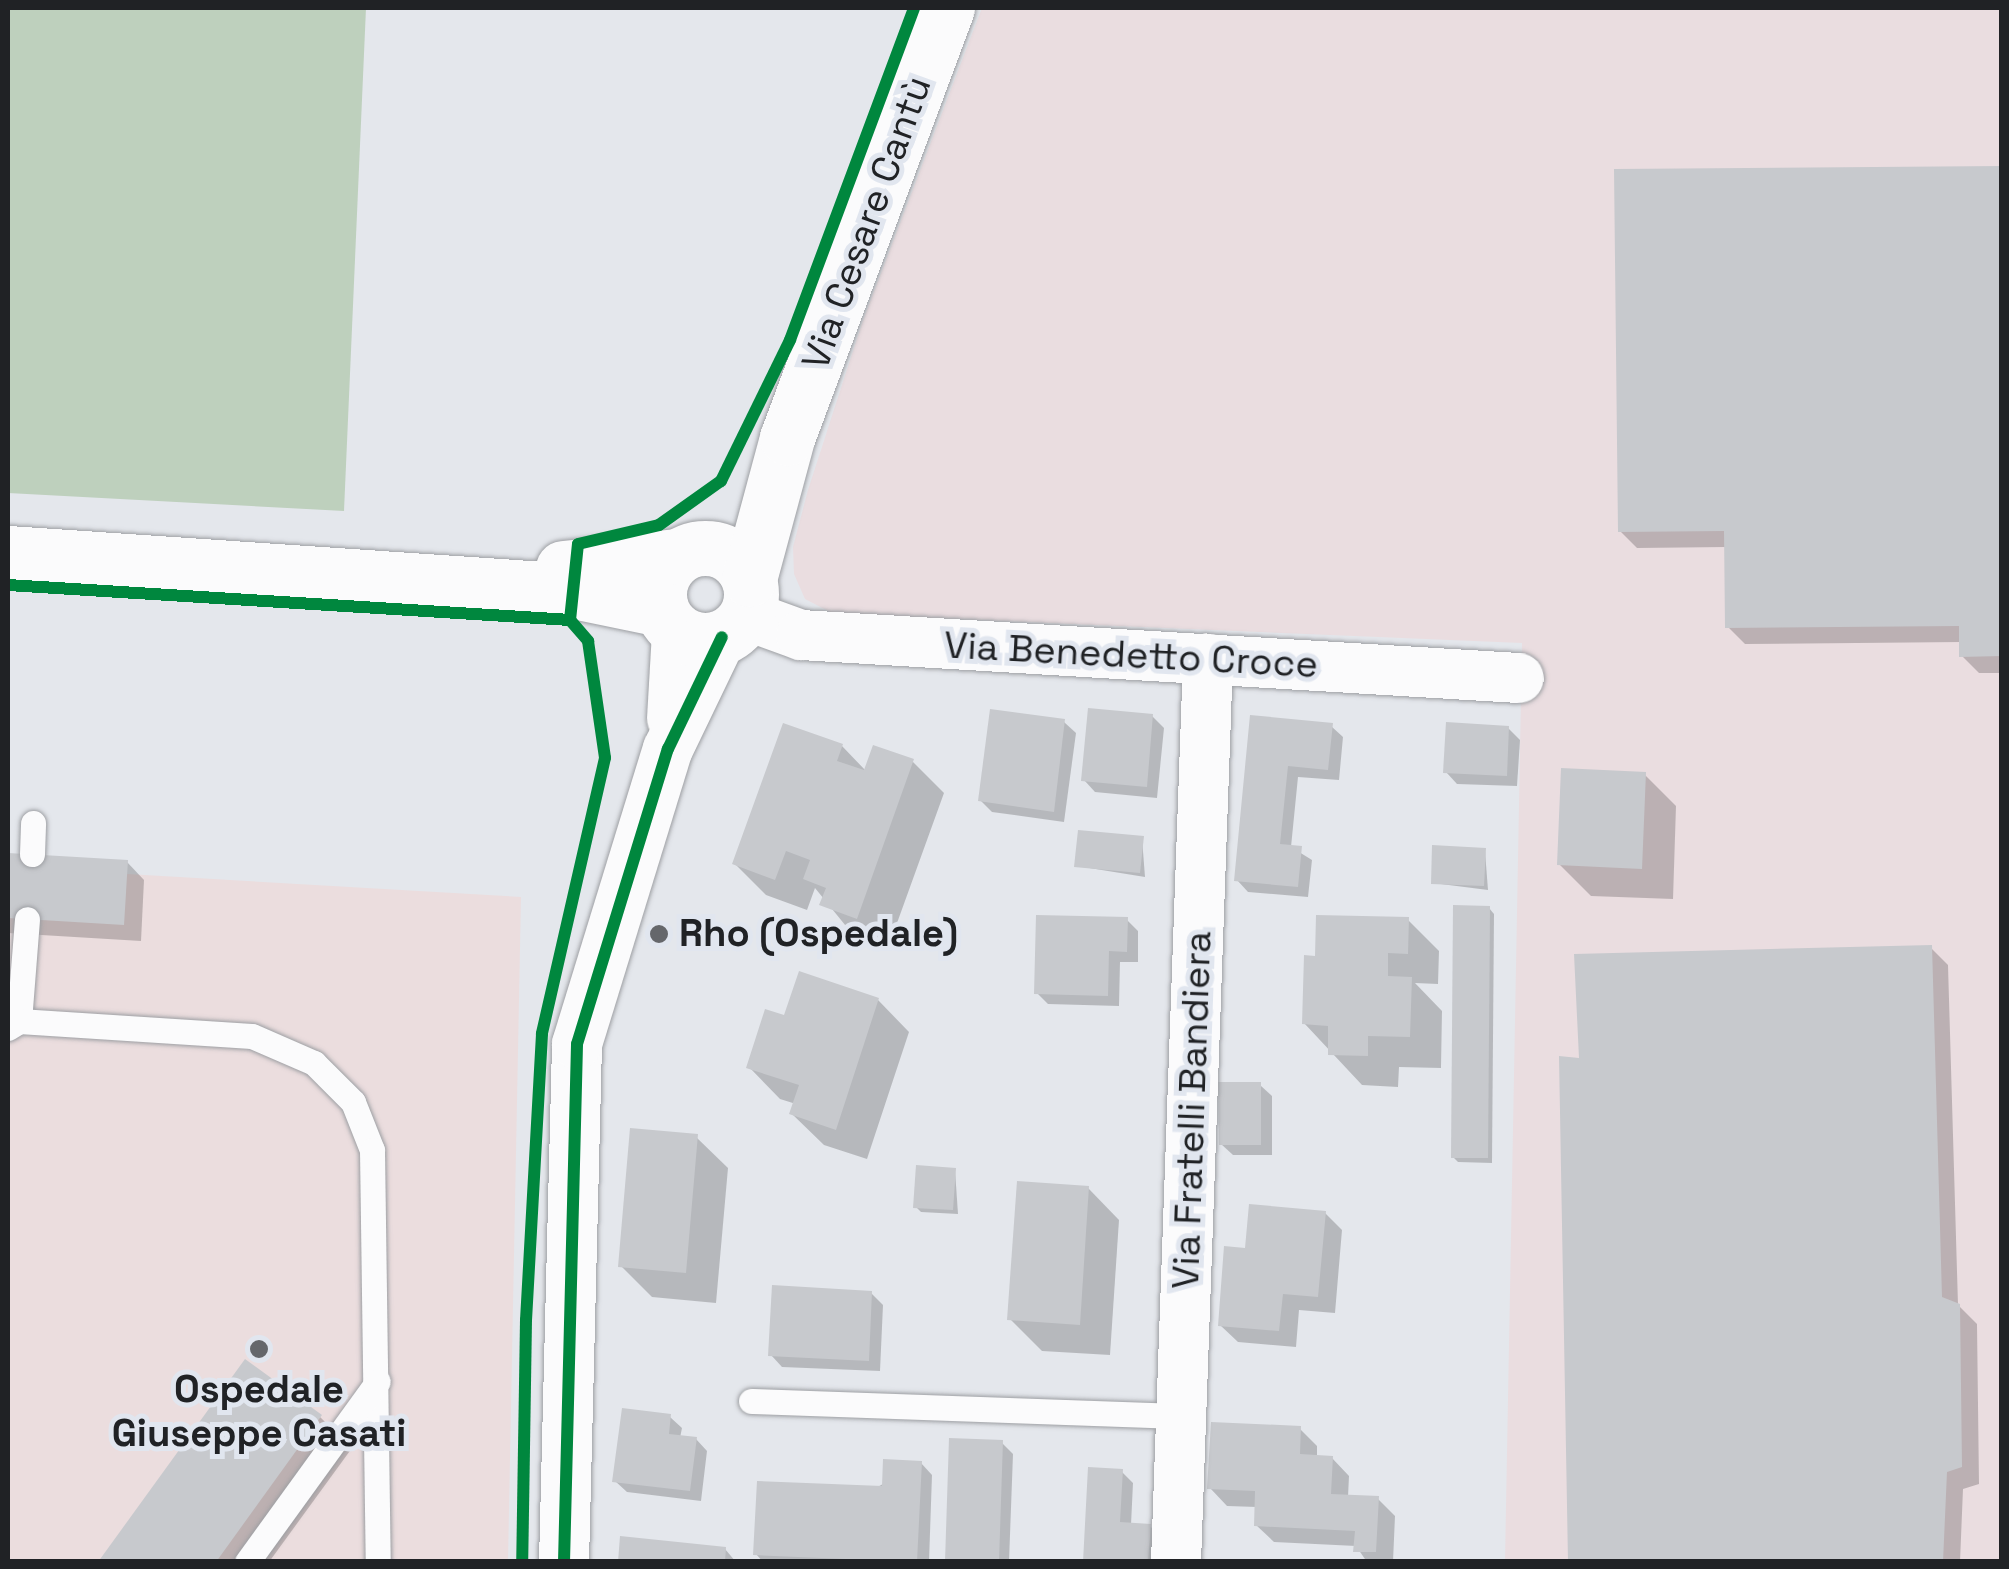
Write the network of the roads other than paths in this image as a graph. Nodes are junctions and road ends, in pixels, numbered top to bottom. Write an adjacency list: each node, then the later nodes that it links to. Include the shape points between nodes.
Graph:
1 (947, 8): 2 (street, Via Cesare Cantù)
2 (787, 438): 3 (street, Via Cesare Cantù, via 722,528); 6 (street, Via Cesare Cantù)
3 (687, 552): 5 (street, via 605,567); 6 (street, via 661,579); 6 (street, via 734,558)
4 (8, 553): 5 (street)
5 (310, 572): 6 (street, via 574,590)
6 (711, 614): 7 (street, Via Benedetto Croce, via 801,635); 18 (street, Via Cesare Cantù, via 577,1044)
7 (1208, 660): 8 (street, Via Benedetto Croce); 15 (street, Via Fratelli Bandiera)
8 (1518, 678)
9 (33, 822): 10 (lane)
10 (32, 854)
11 (27, 919): 12 (lane)
12 (13, 1025): 13 (lane, via 252,1036 297,1052 340,1087 372,1150)
13 (378, 1381): 16 (lane); 17 (lane)
14 (750, 1402): 15 (lane)
15 (1181, 1416): 19 (street, Via Fratelli Bandiera)
16 (247, 1562)
17 (378, 1562)
18 (564, 1562)
19 (1176, 1562)

